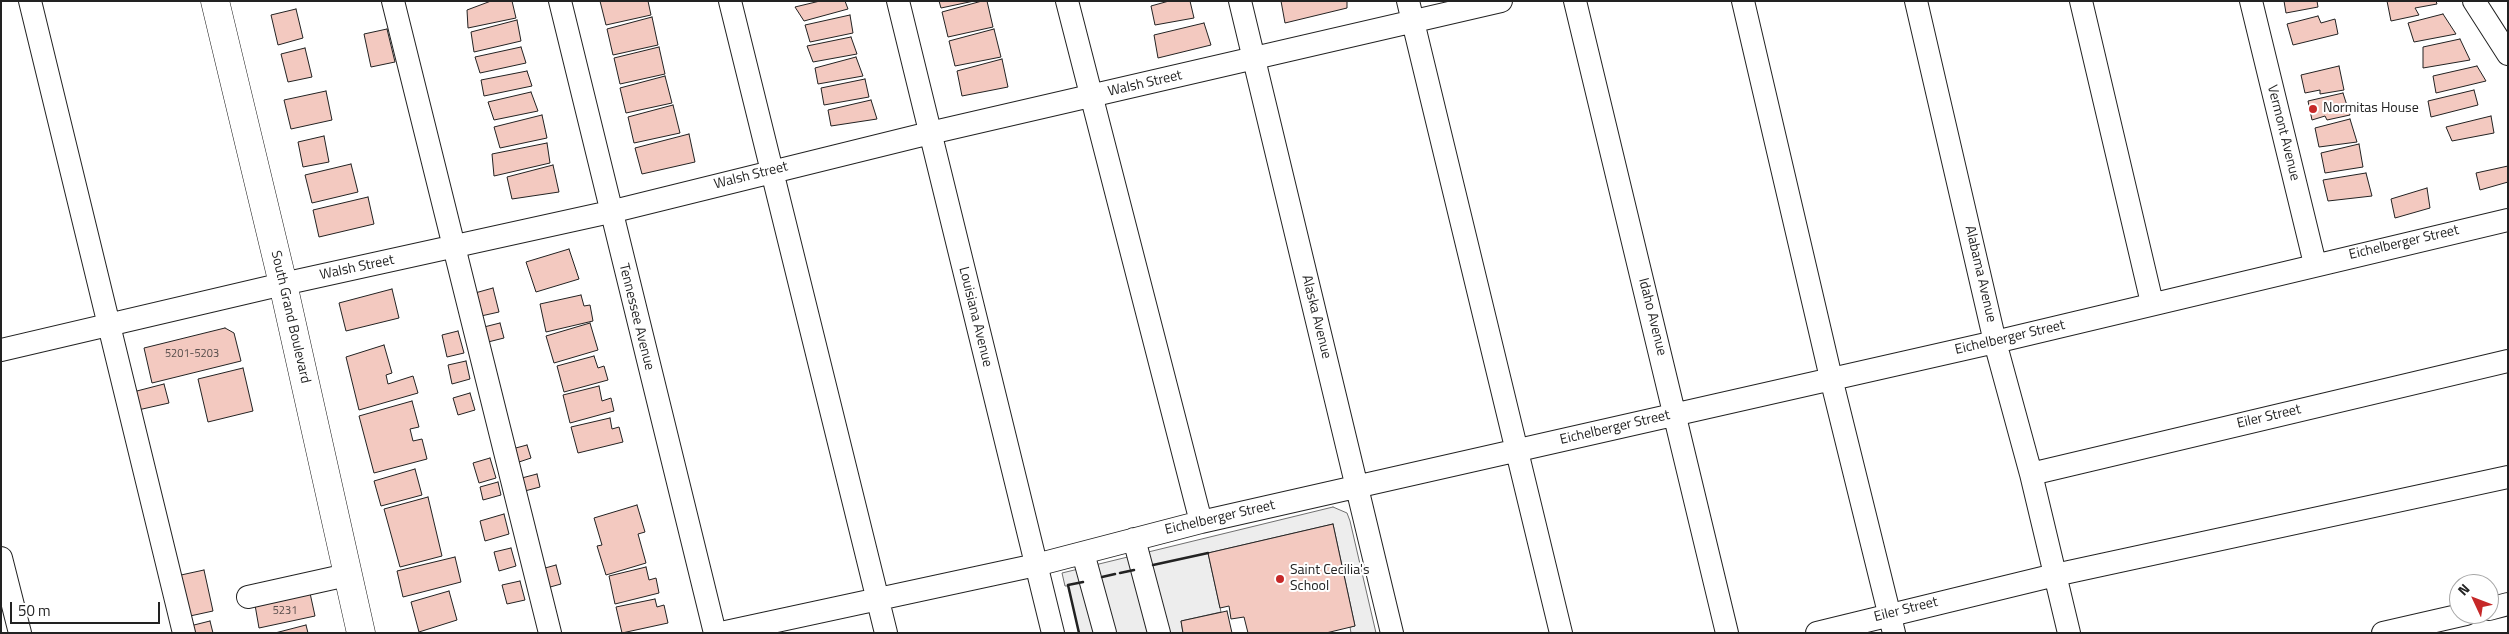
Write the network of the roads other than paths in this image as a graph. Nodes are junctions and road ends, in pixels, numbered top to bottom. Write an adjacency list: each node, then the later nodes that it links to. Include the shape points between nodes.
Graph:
1 (30, 1): 28 (street)
2 (215, 1): 26 (main road, South Grand Boulevard)
3 (393, 1): 24 (street)
4 (560, 1): 22 (street, Tennessee Avenue)
5 (730, 1): 21 (street)
6 (898, 1): 20 (street, Louisiana Avenue)
7 (1067, 1): 19 (street)
8 (1240, 1): 18 (street, Alaska Avenue)
9 (1501, 1): 16 (street, Walsh Street)
10 (1575, 1): 33 (street, Idaho Avenue)
11 (1743, 1): 32 (street)
12 (1916, 1): 29 (street, Alabama Avenue)
13 (2081, 1): 27 (street)
14 (2251, 1): 25 (street, Vermont Avenue)
15 (2474, 1): 17 (street)
16 (1411, 11): 18 (street, Walsh Street); 34 (street)
17 (2504, 41)
18 (1254, 59): 19 (street, Walsh Street); 37 (street, Alaska Avenue)
19 (1090, 97): 20 (street, Walsh Street); 38 (street)
20 (930, 133): 21 (street, Walsh Street); 42 (street, Louisiana Avenue)
21 (772, 171): 22 (street, Walsh Street); 46 (street)
22 (610, 212): 24 (street, Walsh Street); 53 (street, Tennessee Avenue)
23 (2508, 220): 25 (street, Eichelberger Street)
24 (454, 247): 26 (street, Walsh Street); 52 (street)
25 (2315, 264): 27 (street, Eichelberger Street)
26 (283, 284): 28 (street, Walsh Street); 43 (main road, South Grand Boulevard)
27 (2152, 304): 29 (street, Eichelberger Street)
28 (108, 326): 30 (street, Walsh Street); 50 (street)
29 (1995, 342): 32 (street, Eichelberger Street); 35 (street, Alabama Avenue)
30 (1, 350)
31 (2508, 361): 35 (street, Eiler Street)
32 (1831, 378): 33 (street, Eichelberger Street); 48 (street)
33 (1675, 413): 34 (street, Eichelberger Street); 61 (street, Idaho Avenue)
34 (1516, 451): 37 (street, Eichelberger Street); 60 (street)
35 (2031, 474): 44 (street, Alabama Avenue)
36 (2508, 477): 44 (street, Eiler Street)
37 (1357, 486): 38 (street, Eichelberger Street); 59 (street, Alaska Avenue)
38 (1201, 522): 39 (street, Eichelberger Street)
39 (1134, 540): 40 (street, Eichelberger Street); 58 (street)
40 (1082, 553): 42 (street, Eichelberger Street); 57 (street)
41 (1, 558): 49 (street)
42 (1036, 565): 46 (street, Eichelberger Street); 56 (street, Louisiana Avenue)
43 (347, 575): 45 (street); 51 (main road, South Grand Boulevard)
44 (2055, 575): 48 (street, Eiler Street); 63 (street, Alabama Avenue)
45 (248, 597)
46 (878, 600): 54 (street, Eichelberger Street); 55 (street)
47 (2449, 618): 64 (street)
48 (1892, 623): 62 (street, Eiler Street)
49 (20, 633)
50 (184, 633)
51 (361, 633)
52 (550, 633)
53 (715, 633)
54 (721, 633)
55 (886, 633)
56 (1053, 633)
57 (1105, 633)
58 (1160, 633)
59 (1392, 633)
60 (1561, 633)
61 (1727, 633)
62 (1817, 633)
63 (2069, 633)
64 (2383, 633)

